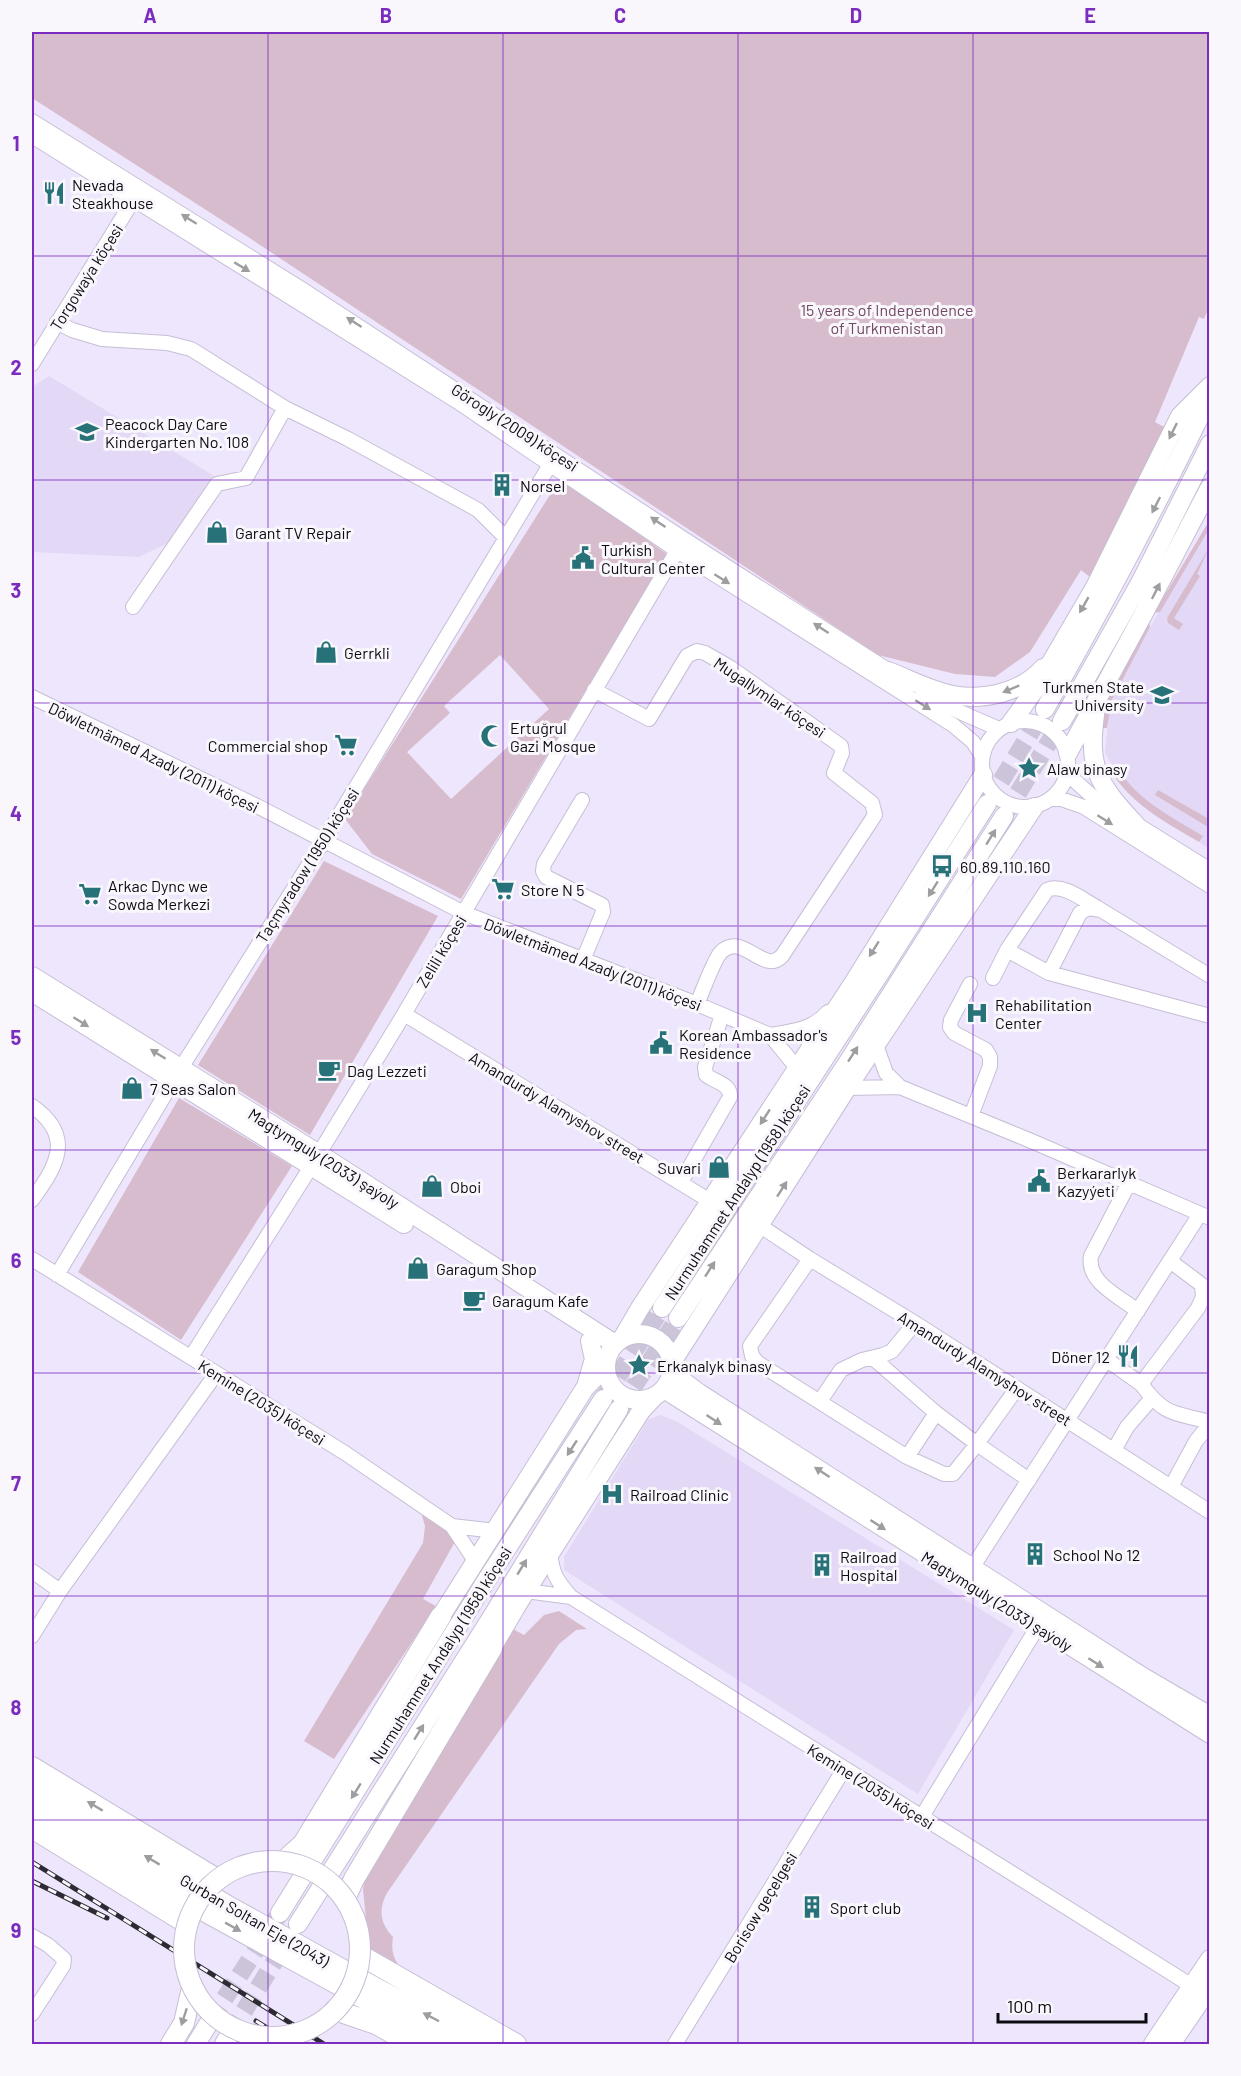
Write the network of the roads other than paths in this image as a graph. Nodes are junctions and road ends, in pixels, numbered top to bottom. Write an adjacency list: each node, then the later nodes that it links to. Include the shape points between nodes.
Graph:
1 (32, 121): 3 (street, Görogly (2009) köçesi)
2 (32, 136): 3 (street, Görogly (2009) köçesi)
3 (137, 194): 4 (street, Torgowaýa köçesi); 10 (street, Görogly (2009) köçesi, via 300,288)
4 (57, 322): 5 (street, Torgowaýa köçesi); 8 (street, via 102,339 167,343 191,349)
5 (32, 362)
6 (1209, 386): 15 (main road, one-way to 15, via 1180,416 1099,579)
7 (1209, 395): 20 (main road, one-way to 20, via 1120,575)
8 (285, 408): 12 (street, via 478,510); 14 (street, via 246,478 217,484)
9 (1209, 444): 21 (main road, via 1172,523)
10 (553, 459): 12 (street, Taçmyradow (1950) köçesi); 13 (street, Görogly (2009) köçesi)
11 (1207, 498): 17 (main road, one-way to 11)
12 (506, 538): 33 (street, Taçmyradow (1950) köçesi)
13 (680, 545): 16 (street, Görogly (2009) köçesi, one-way to 13); 18 (street, Zelili köçesi); 24 (street, Görogly (2009) köçesi, one-way to 24, via 953,725)
14 (133, 607)
15 (1056, 654): 16 (main road, one-way to 16, via 1020,685 977,697 953,695); 22 (main road, via 1026,703)
16 (888, 671): 22 (street, Görogly (2009) köçesi, via 960,712)
17 (1101, 689): 23 (main road); 32 (main road, via 1093,729 1095,766 1105,789)
18 (594, 690): 37 (street, Zelili köçesi); 49 (street, Mugallymlar köçesi, via 649,719 687,656 697,651 705,653 841,746 834,773 875,808 875,815 782,956 769,961 741,947 730,946 720,952)
19 (32, 697): 33 (street, Döwletmämed Azady (2011) köçesi, via 257,806)
20 (1045, 709)
21 (1062, 721)
22 (1005, 726): 23 (street, via 1030,721 1049,727); 24 (street, via 987,744)
23 (1068, 753): 25 (street)
24 (982, 756): 26 (street)
25 (1068, 772): 27 (street, via 1064,784); 32 (street, via 1093,797)
26 (983, 775): 30 (street, via 988,787 1002,801); 46 (main road, one-way to 46)
27 (1051, 799): 30 (street); 35 (street, one-way to 35, via 1084,807)
28 (582, 800): 39 (street, via 543,864 543,871 546,877 602,905 603,912)
29 (987, 804): 40 (main road, Nurmuhammet Andalyp (1958) köçesi, one-way to 40)
30 (1034, 807): 54 (main road)
31 (1004, 816): 47 (main road, Nurmuhammet Andalyp (1958) köçesi, one-way to 31)
32 (1136, 825): 34 (street)
33 (322, 842): 37 (street, Döwletmämed Azady (2011) köçesi); 56 (street, Taçmyradow (1950) köçesi)
34 (1209, 870)
35 (1209, 886)
36 (1101, 910): 38 (street, via 1053,887 1047,890); 41 (street, via 1088,908 1080,913); 43 (street)
37 (464, 913): 39 (street, Döwletmämed Azady (2011) köçesi); 50 (street, Zelili köçesi)
38 (1007, 950): 41 (street); 44 (street)
39 (583, 960): 49 (street, Döwletmämed Azady (2011) köçesi)
40 (880, 973): 46 (main road); 59 (main road, Nurmuhammet Andalyp (1958) köçesi)
41 (1049, 973): 52 (street)
42 (32, 976): 56 (main road, Magtymguly (2033) şaýoly, one-way to 42)
43 (1209, 976)
44 (993, 978)
45 (970, 984): 62 (street, via 950,1027 986,1050 990,1057)
46 (852, 985): 53 (street, via 819,1022); 55 (main road)
47 (893, 991): 54 (main road); 61 (main road, Nurmuhammet Andalyp (1958) köçesi, one-way to 47)
48 (32, 992): 56 (main road, Magtymguly (2033) şaýoly, one-way to 56)
49 (696, 1004): 51 (street, Döwletmämed Azady (2011) köçesi)
50 (404, 1014): 63 (street, Zelili köçesi); 64 (street, Amandurdy Alamyshov street)
51 (722, 1015): 53 (street, Döwletmämed Azady (2011) köçesi); 64 (street, via 705,1067 706,1075 728,1087 730,1097)
52 (1209, 1016)
53 (770, 1035): 55 (street, Döwletmämed Azady (2011) köçesi)
54 (876, 1045): 57 (street, via 886,1073); 58 (main road)
55 (797, 1068): 59 (main road); 67 (main road, one-way to 67)
56 (178, 1074): 63 (main road, Magtymguly (2033) şaýoly); 73 (street, Taçmyradow (1950) köçesi)
57 (900, 1087): 58 (street); 62 (street)
58 (847, 1088): 61 (main road); 69 (main road, one-way to 58)
59 (795, 1102): 75 (main road, Nurmuhammet Andalyp (1958) köçesi)
60 (32, 1106): 66 (street, via 53,1126 59,1150 51,1173)
61 (813, 1112): 77 (main road, Nurmuhammet Andalyp (1958) köçesi, one-way to 61)
62 (971, 1116): 65 (street)
63 (316, 1159): 79 (main road, Magtymguly (2033) şaýoly); 82 (street, Zelili köçesi)
64 (681, 1182): 67 (street, Amandurdy Alamyshov street)
65 (1129, 1183): 68 (street); 76 (street, via 1089,1265 1098,1281)
66 (32, 1200)
67 (710, 1200): 74 (main road)
68 (1205, 1216): 71 (street)
69 (759, 1225): 70 (street, Amandurdy Alamyshov street); 80 (main road)
70 (810, 1259): 78 (street, Amandurdy Alamyshov street); 93 (street, via 750,1346 758,1363)
71 (1170, 1261): 76 (street); 87 (street, via 1202,1285 1203,1297)
72 (34, 1266): 73 (street, Kemine (2035) köçesi)
73 (57, 1275): 82 (street, Kemine (2035) köçesi)
74 (640, 1308): 79 (main road, via 622,1324); 81 (main road)
75 (662, 1308)
76 (1138, 1311): 84 (street)
77 (678, 1318)
78 (915, 1323): 83 (street, via 892,1351); 89 (street, Amandurdy Alamyshov street)
79 (587, 1333): 81 (main road, Magtymguly (2033) şaýoly); 88 (main road, via 594,1359)
80 (684, 1342): 86 (main road); 92 (main road, via 682,1373)
81 (613, 1351): 86 (main road, via 633,1334 654,1337 669,1352); 86 (main road, via 607,1377 621,1395 644,1400); 88 (main road)
82 (191, 1358): 85 (street, Kemine (2035) köçesi)
83 (873, 1358): 93 (street, via 841,1370); 96 (street)
84 (1107, 1359): 87 (street); 97 (street)
85 (216, 1374): 105 (street, Kemine (2035) köçesi, via 345,1453); 112 (street)
86 (665, 1380): 92 (main road, Magtymguly (2033) şaýoly); 95 (main road)
87 (1140, 1384): 90 (street)
88 (585, 1388): 106 (main road)
89 (1017, 1388): 97 (street, Amandurdy Alamyshov street); 99 (street)
90 (1152, 1398): 98 (street, via 1175,1415); 100 (street, via 1127,1427)
91 (603, 1399): 115 (main road, Nurmuhammet Andalyp (1958) köçesi, one-way to 115)
92 (694, 1399): 95 (main road, via 662,1402); 109 (main road, Magtymguly (2033) şaýoly, one-way to 92); 118 (main road, Magtymguly (2033) şaýoly, one-way to 118)
93 (820, 1401): 101 (street)
94 (619, 1409): 116 (main road, Nurmuhammet Andalyp (1958) köçesi, one-way to 94)
95 (641, 1411): 107 (main road)
96 (936, 1413): 99 (street); 101 (street)
97 (1067, 1420): 100 (street, Amandurdy Alamyshov street); 102 (street)
98 (1209, 1423): 103 (street)
99 (977, 1444): 101 (street, via 948,1474); 102 (street)
100 (1114, 1450): 103 (street, Amandurdy Alamyshov street)
101 (907, 1457)
102 (1029, 1480): 109 (street)
103 (1171, 1487): 104 (street, Amandurdy Alamyshov street)
104 (1209, 1512)
105 (452, 1526): 106 (street, Kemine (2035) köçesi); 108 (street, Nurmuhammet Andalyp (1958) köçesi)
106 (496, 1531): 108 (main road)
107 (550, 1552): 113 (main road); 114 (street, via 556,1581)
108 (476, 1562): 111 (main road)
109 (972, 1568): 118 (main road, Magtymguly (2033) şaýoly)
110 (32, 1571): 112 (street)
111 (464, 1581): 115 (main road); 117 (main road)
112 (60, 1592): 119 (street)
113 (522, 1597): 114 (street, Kemine (2035) köçesi); 116 (main road); 120 (main road)
114 (571, 1597): 124 (street, Kemine (2035) köçesi)
115 (470, 1607): 117 (main road); 132 (main road, Nurmuhammet Andalyp (1958) köçesi, one-way to 132)
116 (493, 1615): 120 (main road); 134 (main road, Nurmuhammet Andalyp (1958) köçesi, one-way to 116)
117 (441, 1616): 129 (highway, via 303,1844)
118 (1042, 1620): 121 (main road, Magtymguly (2033) şaýoly); 122 (main road, Magtymguly (2033) şaýoly, one-way to 122); 127 (street)
119 (32, 1636)
120 (492, 1648): 131 (highway)
121 (1209, 1716)
122 (1209, 1734)
123 (32, 1767): 130 (highway, one-way to 123)
124 (844, 1769): 127 (street, Kemine (2035) köçesi); 150 (street, Borisow geçelgesi)
125 (32, 1787): 148 (highway, Gurban Soltan Eje (2043), one-way to 125, via 226,1905)
126 (32, 1809): 147 (highway, Gurban Soltan Eje (2043), one-way to 147, via 164,1889)
127 (921, 1818): 139 (street, Kemine (2035) köçesi)
128 (32, 1828): 133 (highway)
129 (284, 1861): 130 (highway, bridge, via 238,1867); 131 (highway, bridge, via 311,1869)
130 (218, 1879): 133 (highway, bridge, via 197,1902)
131 (345, 1899): 136 (highway, bridge, via 356,1920)
132 (280, 1913)
133 (186, 1923): 138 (highway, bridge, via 184,1963)
134 (298, 1924)
135 (32, 1936): 141 (street, via 64,1959)
136 (360, 1955): 140 (highway, bridge, via 348,1994); 149 (highway)
137 (1209, 1959): 139 (main road)
138 (192, 1988): 143 (highway, bridge, via 202,2004 224,2023); 144 (highway, one-way to 144, via 184,2023)
139 (1204, 1991): 151 (main road); 152 (main road)
140 (335, 2010): 143 (highway, bridge, via 298,2033); 146 (highway, via 376,2024)
141 (32, 2014)
142 (210, 2021): 145 (main road)
143 (265, 2041)
144 (171, 2044)
145 (196, 2044)
146 (412, 2044)
147 (447, 2044)
148 (483, 2044)
149 (516, 2044)
150 (675, 2044)
151 (1153, 2044)
152 (1171, 2044)

